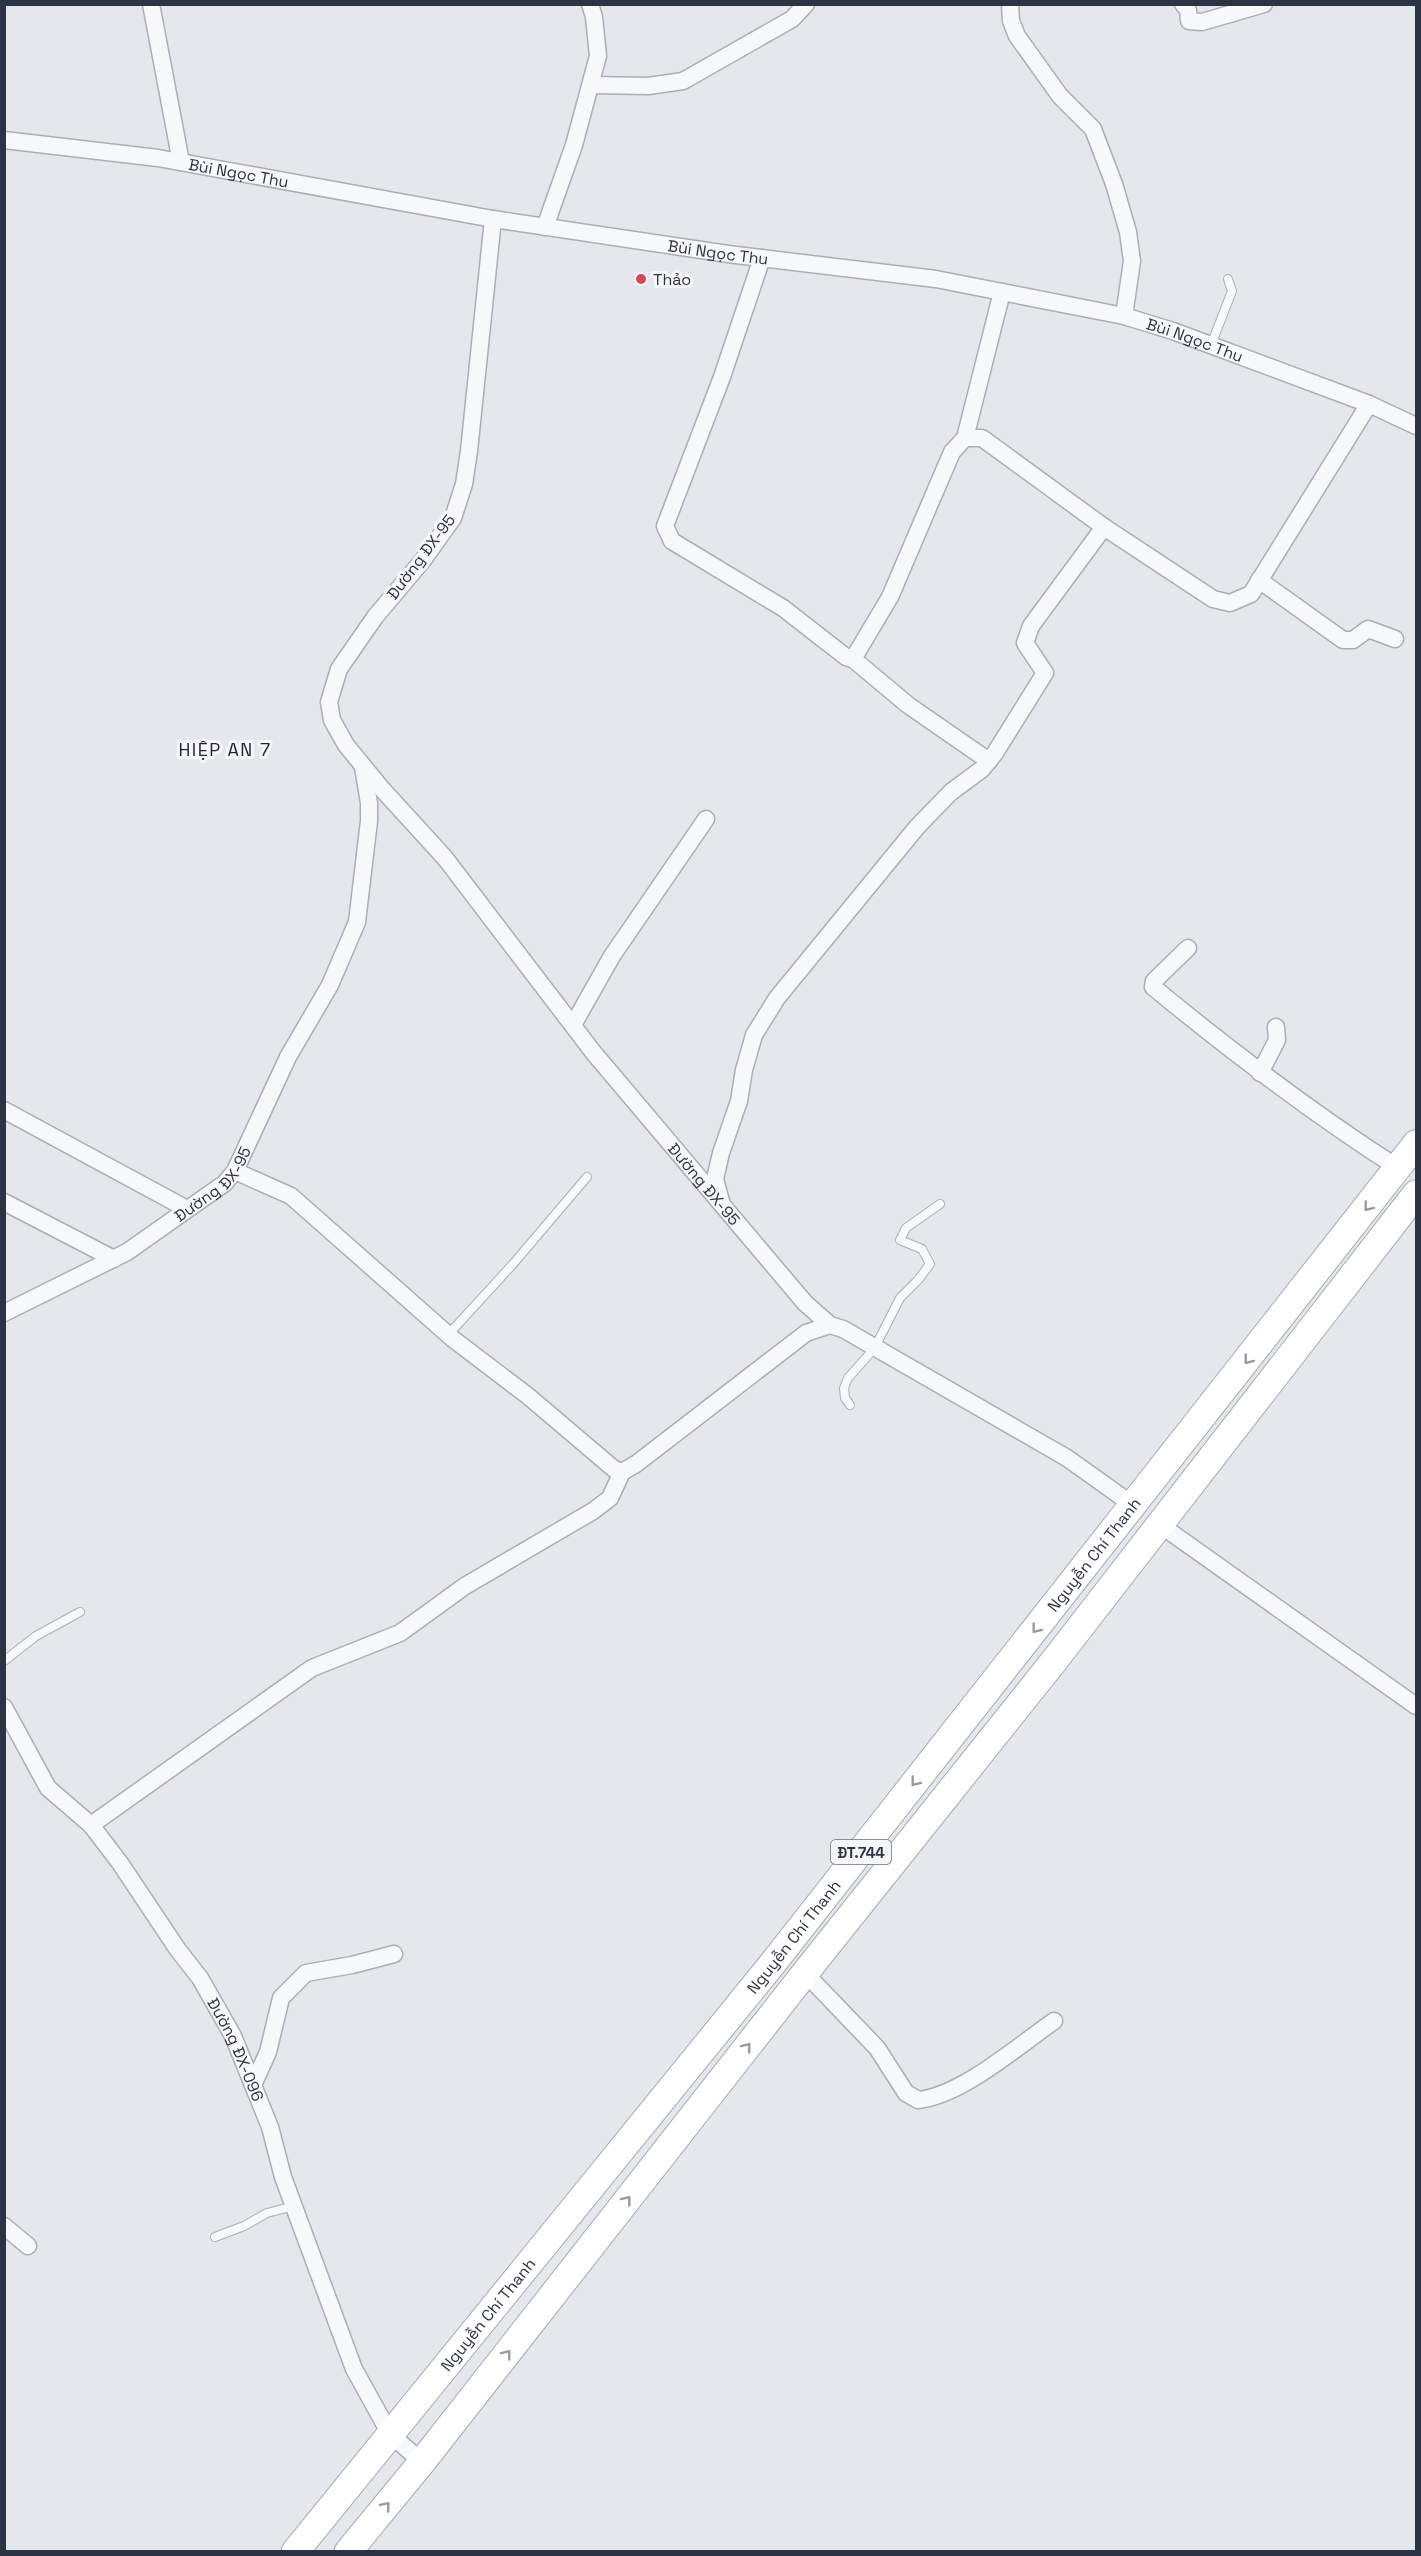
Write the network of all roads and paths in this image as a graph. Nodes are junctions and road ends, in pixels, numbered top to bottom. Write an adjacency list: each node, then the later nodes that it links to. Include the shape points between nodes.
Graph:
1 (151, 4): 9 (street)
2 (590, 4): 7 (street, via 598,56)
3 (806, 4): 7 (street, via 792,19 683,81 648,86)
4 (1010, 4): 15 (street, via 1017,36 1060,96 1093,129 1114,184 1132,261)
5 (1183, 4): 6 (street, via 1189,21 1202,22)
6 (1264, 4)
7 (591, 85): 11 (street)
8 (4, 140): 9 (street, Bùi Ngọc Thu)
9 (181, 162): 10 (street, Bùi Ngọc Thu)
10 (493, 219): 11 (street, Bùi Ngọc Thu); 25 (street, Đường ĐX-95, via 469,451 453,519 339,669 329,702 332,720)
11 (545, 227): 12 (street, Bùi Ngọc Thu)
12 (762, 258): 14 (street, Bùi Ngọc Thu, via 936,279); 23 (street, via 665,526 672,541 783,608)
13 (1228, 279): 16 (lane, via 1232,291)
14 (1002, 292): 15 (street, Bùi Ngọc Thu); 19 (street)
15 (1124, 316): 16 (street, Bùi Ngọc Thu)
16 (1210, 345): 17 (street, Bùi Ngọc Thu)
17 (1369, 404): 18 (street, Bùi Ngọc Thu); 21 (street)
18 (1416, 426)
19 (965, 438): 20 (street, via 982,438); 23 (street, via 952,452 890,597)
20 (1104, 527): 21 (street, via 1213,599 1230,603 1251,594); 24 (street, via 1031,626 1025,644 1045,673)
21 (1259, 580): 22 (street, via 1347,641 1368,628)
22 (1395, 639)
23 (853, 659): 24 (street, via 908,705)
24 (989, 761): 39 (street, via 917,826 777,998 754,1035 715,1179)
25 (362, 763): 28 (street, Đường ĐX-95, via 445,858); 33 (street, Đường ĐX-95, via 369,821 357,922 330,985 288,1057)
26 (706, 819): 28 (street, via 612,956)
27 (1188, 948): 30 (street, via 1154,981 1153,987)
28 (573, 1025): 39 (street, Đường ĐX-95)
29 (1276, 1027): 30 (street, via 1276,1040)
30 (1260, 1073): 34 (street)
31 (4, 1110): 40 (street)
32 (1416, 1144): 34 (main road, Nguyễn Chí Thanh / ĐT.744)
33 (236, 1171): 40 (street, Đường ĐX-95, via 225,1184); 44 (street, via 291,1196)
34 (1407, 1174): 48 (main road, Nguyễn Chí Thanh / ĐT.744, one-way to 48)
35 (587, 1176): 44 (lane)
36 (1416, 1194): 49 (main road, Nguyễn Chí Thanh / ĐT.744)
37 (4, 1202): 41 (street)
38 (940, 1204): 45 (lane, via 906,1228 900,1240 922,1249 930,1264 900,1298)
39 (722, 1205): 43 (street, Đường ĐX-95, via 805,1303)
40 (187, 1209): 41 (street, Đường ĐX-95)
41 (114, 1259): 42 (street, Đường ĐX-95)
42 (4, 1313)
43 (830, 1324): 45 (street, Đường ĐX-95); 47 (street, via 806,1333)
44 (448, 1335): 47 (street)
45 (874, 1348): 46 (lane, via 843,1388); 48 (street, Đường ĐX-95, via 1067,1458)
46 (850, 1406)
47 (622, 1472): 54 (street, via 610,1498 593,1511 465,1586 400,1633 312,1668)
48 (1133, 1505): 49 (main road); 63 (main road, Nguyễn Chí Thanh / ĐT.744, one-way to 63, via 773,1964)
49 (1159, 1524): 52 (street); 56 (main road, Nguyễn Chí Thanh / ĐT.744)
50 (80, 1612): 51 (lane, via 36,1636)
51 (4, 1661)
52 (1416, 1706)
53 (4, 1707): 54 (street, Đường ĐX-096, via 48,1788)
54 (91, 1825): 58 (street, Đường ĐX-096, via 200,1978 233,2036)
55 (394, 1954): 58 (street, via 306,1973 281,1998 268,2052)
56 (805, 1973): 57 (street, via 877,2048 906,2093 918,2100 948,2092 973,2078); 64 (main road, Nguyễn Chí Thanh / ĐT.744, one-way to 56)
57 (1054, 2021)
58 (253, 2085): 59 (street, Đường ĐX-096)
59 (294, 2206): 61 (lane, via 267,2213); 63 (street, Đường ĐX-096, via 354,2369)
60 (4, 2226): 62 (street)
61 (215, 2237)
62 (28, 2246)
63 (390, 2434): 64 (street, Đường ĐX-096); 65 (main road, Nguyễn Chí Thanh / ĐT.744)
64 (422, 2462): 66 (main road, Nguyễn Chí Thanh / ĐT.744, one-way to 64)
65 (295, 2552)
66 (348, 2552)

